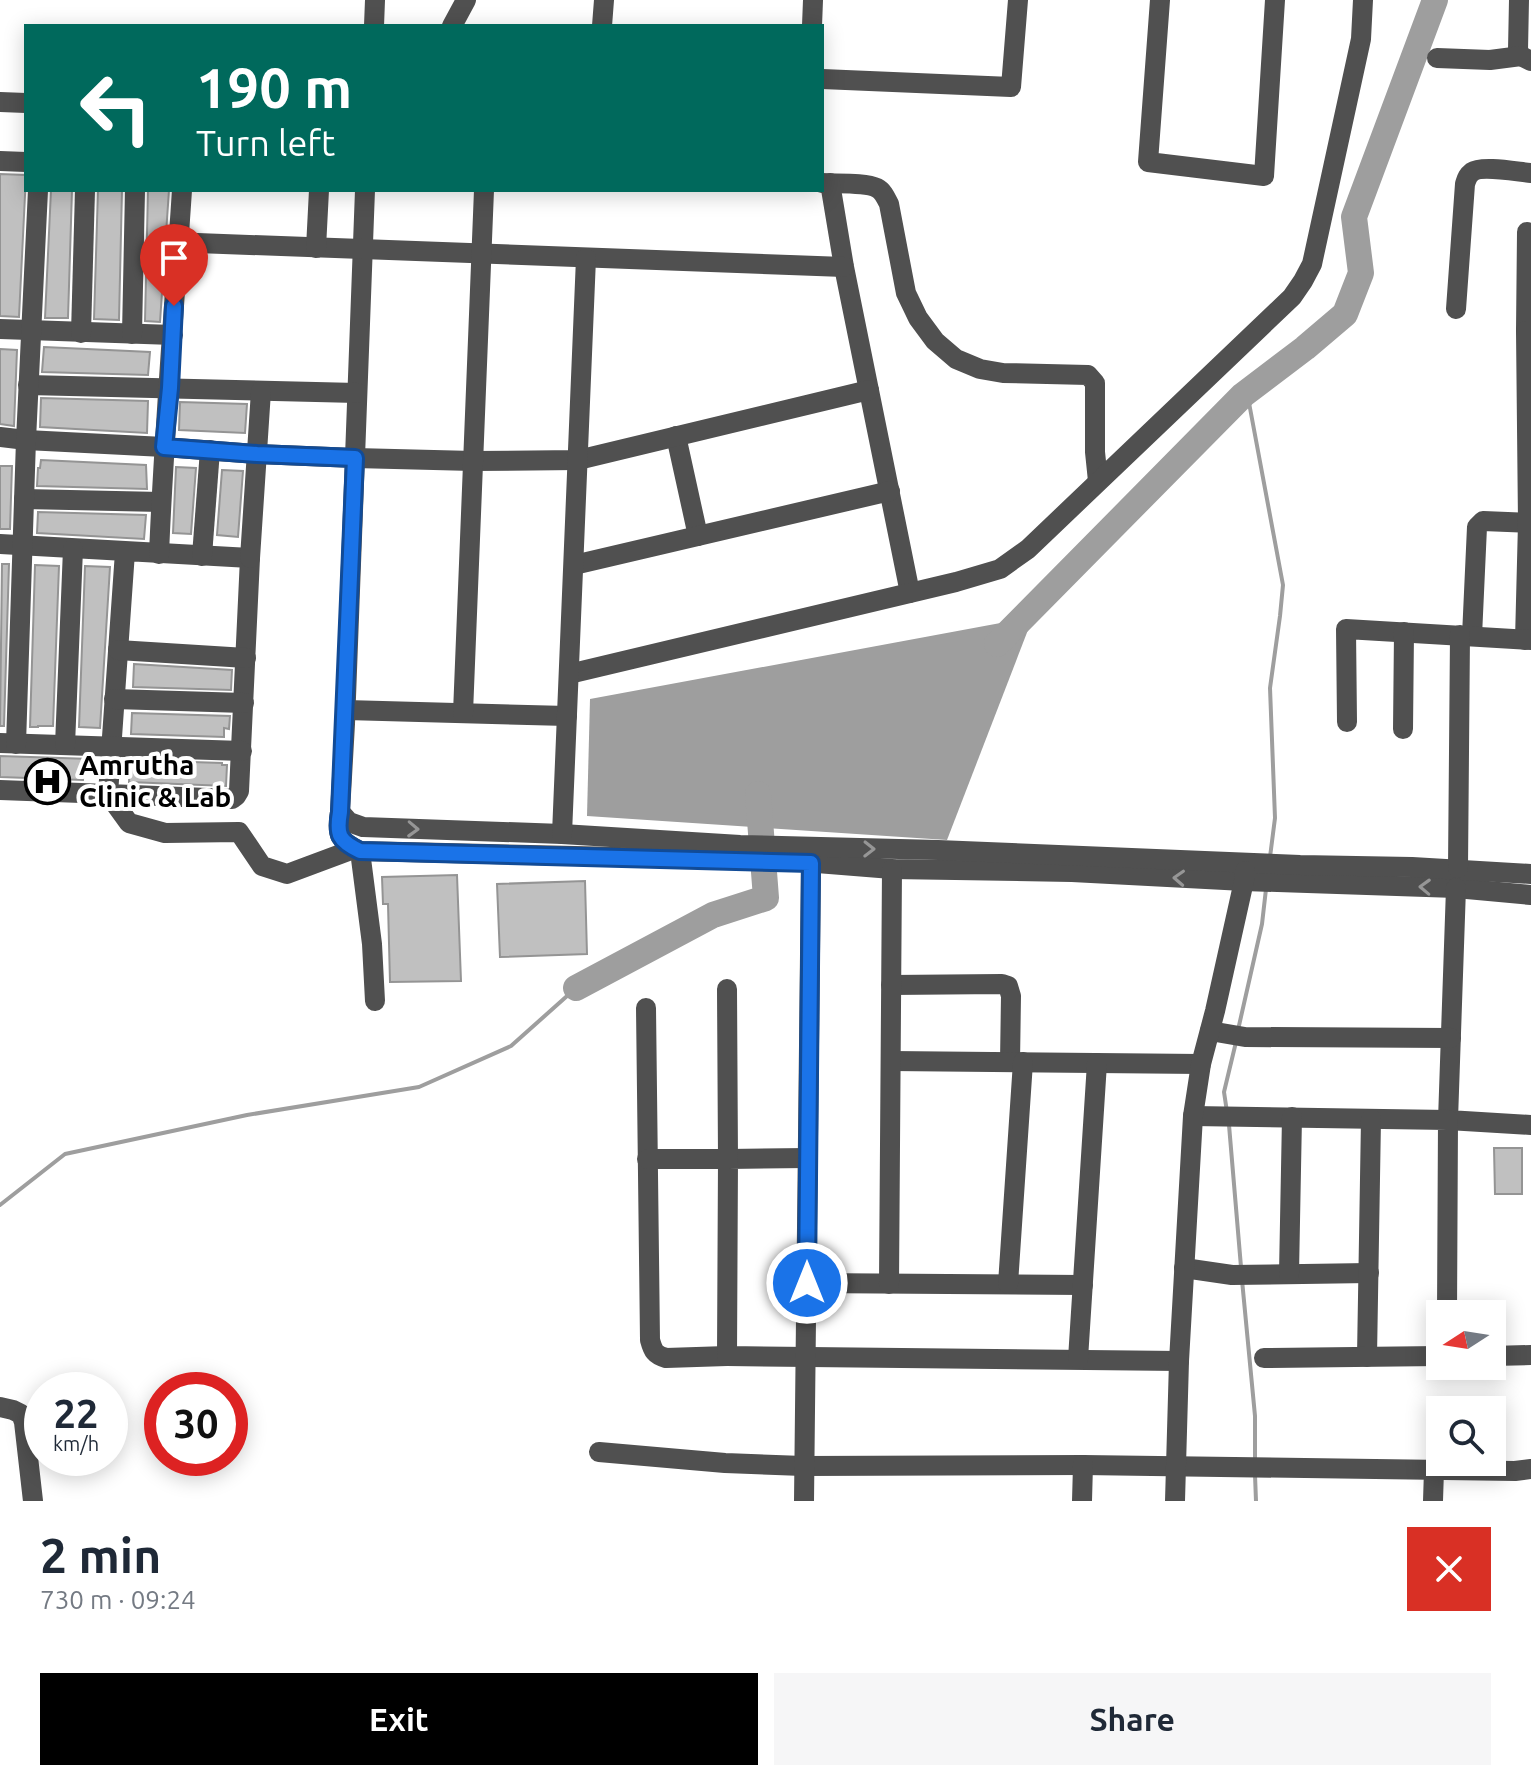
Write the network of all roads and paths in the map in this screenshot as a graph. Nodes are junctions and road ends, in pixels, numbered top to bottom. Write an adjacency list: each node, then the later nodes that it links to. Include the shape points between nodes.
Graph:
1 (375, 0): 10 (street)
2 (466, 0): 11 (street)
3 (604, 0): 12 (street)
4 (813, 0): 13 (street)
5 (1018, 0): 16 (street, via 1011,87)
6 (1160, 0): 7 (street, via 1148,162 1264,176)
7 (1275, 0)
8 (1363, 0): 58 (street, via 1358,54 1312,264 1303,281)
9 (1519, 0): 15 (street, via 1517,42)
10 (374, 24)
11 (453, 24)
12 (602, 24)
13 (812, 24)
14 (1437, 58): 15 (street)
15 (1526, 59)
16 (824, 79)
17 (0, 102): 18 (street)
18 (24, 103)
19 (0, 161): 20 (street)
20 (24, 162)
21 (1531, 173): 37 (street, via 1484,169 1468,176)
22 (826, 183): 36 (street); 58 (street, via 867,185 884,195 906,293 935,341 956,359 1003,373 1088,375 1095,383)
23 (38, 192): 39 (street)
24 (85, 192): 41 (street)
25 (135, 192): 42 (street)
26 (182, 192): 43 (street)
27 (319, 192): 32 (street)
28 (365, 192): 33 (street)
29 (484, 192): 34 (street)
30 (1527, 232): 40 (street)
31 (197, 243): 32 (street)
32 (316, 248): 33 (street)
33 (362, 250): 34 (street); 48 (street)
34 (481, 254): 35 (street); 57 (street)
35 (586, 258): 36 (street); 56 (street)
36 (844, 267): 46 (street)
37 (1456, 309)
38 (0, 329): 39 (street)
39 (31, 331): 41 (street); 44 (street)
40 (1529, 331): 62 (street)
41 (81, 333): 42 (street)
42 (132, 334): 43 (street)
43 (173, 335): 45 (street)
44 (28, 385): 45 (street); 51 (street)
45 (170, 388): 47 (street); 52 (street)
46 (869, 390): 49 (street); 59 (street)
47 (261, 391): 48 (street); 54 (street)
48 (357, 393): 55 (street)
49 (676, 436): 56 (street); 63 (street)
50 (0, 437): 51 (street)
51 (26, 440): 52 (street); 60 (street)
52 (164, 447): 53 (street); 61 (street)
53 (210, 450): 54 (street); 69 (street)
54 (257, 454): 55 (street); 70 (street)
55 (355, 458): 57 (street); 81 (street)
56 (578, 460): 57 (street); 71 (street)
57 (473, 461): 82 (street)
58 (1098, 481): 72 (street, via 1000,569)
59 (890, 491): 63 (street); 72 (street)
60 (24, 499): 61 (street); 65 (street)
61 (161, 502): 68 (street)
62 (1530, 523): 74 (street, via 1483,521 1477,527); 75 (street)
63 (698, 536): 71 (street)
64 (0, 544): 65 (street)
65 (23, 547): 66 (street); 86 (street)
66 (73, 549): 67 (street); 87 (street)
67 (125, 552): 68 (street); 76 (street)
68 (159, 554): 69 (street)
69 (202, 556): 70 (street)
70 (250, 558): 77 (street)
71 (574, 565): 78 (street)
72 (910, 593): 78 (street)
73 (1404, 632): 74 (street); 84 (street, via 1346,629); 85 (street)
74 (1466, 636): 75 (street); 99 (street)
75 (1528, 640)
76 (118, 650): 77 (street); 79 (street)
77 (246, 658): 80 (street)
78 (569, 674): 83 (street)
79 (114, 699): 80 (street); 88 (street)
80 (244, 703): 89 (street)
81 (346, 710): 82 (street); 92 (street)
82 (463, 713): 83 (street)
83 (567, 716): 93 (street)
84 (1347, 722)
85 (1403, 729)
86 (8, 744): 87 (street)
87 (65, 745): 88 (street)
88 (111, 747): 89 (street); 91 (street)
89 (242, 751): 91 (street, via 239,791 232,799)
90 (0, 790): 91 (street)
91 (108, 794): 94 (street, via 129,823 165,833 239,832 262,866 287,874)
92 (340, 812): 93 (street, one-way to 93, via 363,827); 94 (street, via 340,837)
93 (562, 834): 97 (street, one-way to 97, via 953,851)
94 (357, 850): 95 (street); 103 (street)
95 (811, 863): 96 (street); 116 (street)
96 (892, 869): 97 (street, one-way to 96); 101 (street)
97 (1260, 872): 99 (street); 105 (street)
98 (1531, 874): 99 (street)
99 (1457, 878): 100 (street); 106 (street)
100 (1531, 895)
101 (891, 985): 107 (street); 108 (street, via 1008,986)
102 (727, 989): 118 (street)
103 (375, 1001)
104 (646, 1008): 117 (street)
105 (1210, 1031): 106 (street, via 1239,1036); 110 (street)
106 (1451, 1038): 114 (street)
107 (891, 1061): 108 (street); 123 (street)
108 (1016, 1062): 109 (street); 124 (street)
109 (1097, 1063): 110 (street); 125 (street)
110 (1201, 1064): 111 (street)
111 (1193, 1116): 112 (street); 119 (street)
112 (1292, 1117): 113 (street); 121 (street)
113 (1371, 1119): 114 (street); 120 (street)
114 (1448, 1120): 115 (street); 126 (street)
115 (1531, 1125)
116 (807, 1158): 118 (street); 122 (street)
117 (647, 1159): 118 (street); 128 (street, via 652,1349 666,1358)
118 (728, 1159): 128 (street)
119 (1184, 1268): 121 (street); 135 (street)
120 (1369, 1273): 121 (street); 132 (street)
121 (1289, 1274)
122 (807, 1283): 123 (street); 129 (street)
123 (889, 1284): 124 (street)
124 (1008, 1284): 125 (street)
125 (1083, 1285): 134 (street)
126 (1447, 1300)
127 (1531, 1355): 131 (street)
128 (727, 1356): 129 (street)
129 (805, 1356): 134 (street); 139 (street)
130 (1426, 1356): 132 (street)
131 (1506, 1356)
132 (1367, 1357): 133 (street)
133 (1264, 1358)
134 (1078, 1359): 135 (street)
135 (1179, 1361): 140 (street)
136 (0, 1407): 145 (street, via 21,1414 24,1422)
137 (599, 1452): 139 (street)
138 (1083, 1465): 139 (street); 140 (street); 147 (street)
139 (803, 1466): 146 (street)
140 (1174, 1466): 142 (street); 148 (street)
141 (1531, 1469): 143 (street)
142 (1426, 1470)
143 (1506, 1471)
144 (1434, 1476): 149 (street)
145 (33, 1501)
146 (804, 1501)
147 (1082, 1501)
148 (1175, 1501)
149 (1433, 1501)

